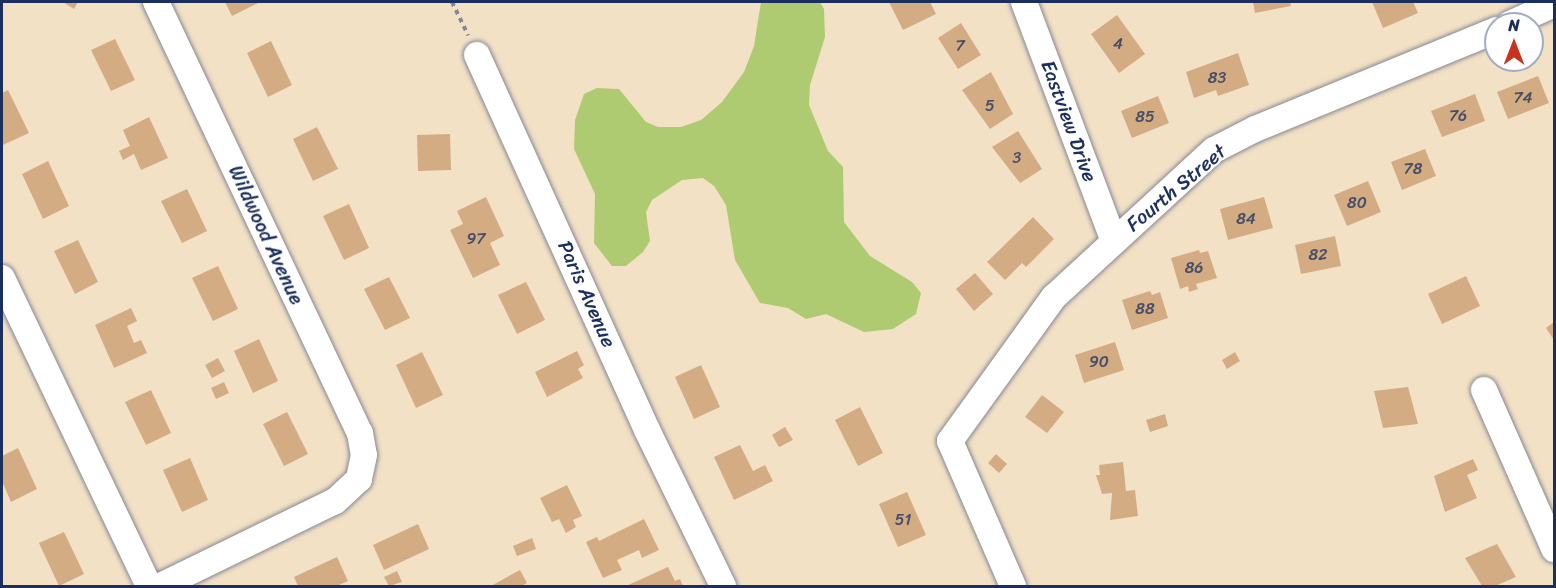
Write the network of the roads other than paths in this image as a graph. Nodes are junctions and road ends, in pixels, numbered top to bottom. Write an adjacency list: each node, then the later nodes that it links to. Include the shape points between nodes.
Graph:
1 (156, 2): 12 (street, Wildwood Avenue, via 360,433 362,471 353,487 335,501)
2 (1024, 2): 7 (street, Eastview Drive)
3 (1554, 4): 4 (street)
4 (1536, 12)
5 (1484, 35): 7 (street, Fourth Street, via 1214,150)
6 (477, 54): 13 (street, Paris Avenue, via 647,430)
7 (1114, 241): 14 (street, Fourth Street, via 1054,297 958,426 951,441)
8 (2, 278): 11 (street)
9 (1484, 390): 10 (street)
10 (1554, 549)
11 (149, 586)
12 (161, 586)
13 (723, 586)
14 (1013, 586)

